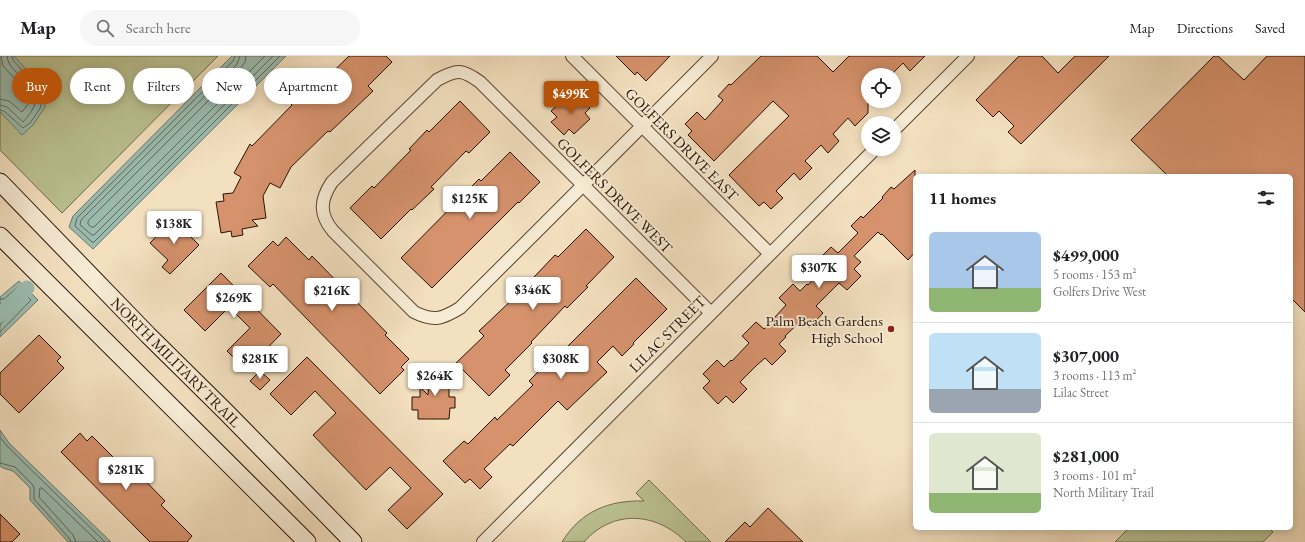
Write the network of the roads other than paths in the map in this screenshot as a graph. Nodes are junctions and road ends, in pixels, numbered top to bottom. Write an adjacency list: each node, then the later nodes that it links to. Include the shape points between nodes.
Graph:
1 (572, 56): 5 (street, GOLFERS DRIVE EAST)
2 (712, 56): 5 (street)
3 (968, 56): 4 (street)
4 (901, 123)
5 (642, 127): 8 (street); 10 (street, GOLFERS DRIVE EAST)
6 (868, 156): 10 (street, LILAC STREET)
7 (0, 182): 13 (main road, NORTH MILITARY TRAIL)
8 (583, 186): 8 (street, GOLFERS DRIVE WEST, via 480,82 460,72 450,73 437,80 332,182 326,191 323,212 327,224 333,231 414,312 434,319 445,317 460,308); 11 (street, GOLFERS DRIVE WEST)
9 (0, 236): 12 (main road)
10 (770, 254): 11 (street, LILAC STREET)
11 (710, 313): 14 (street, LILAC STREET)
12 (307, 542)
13 (353, 542)
14 (483, 542)

